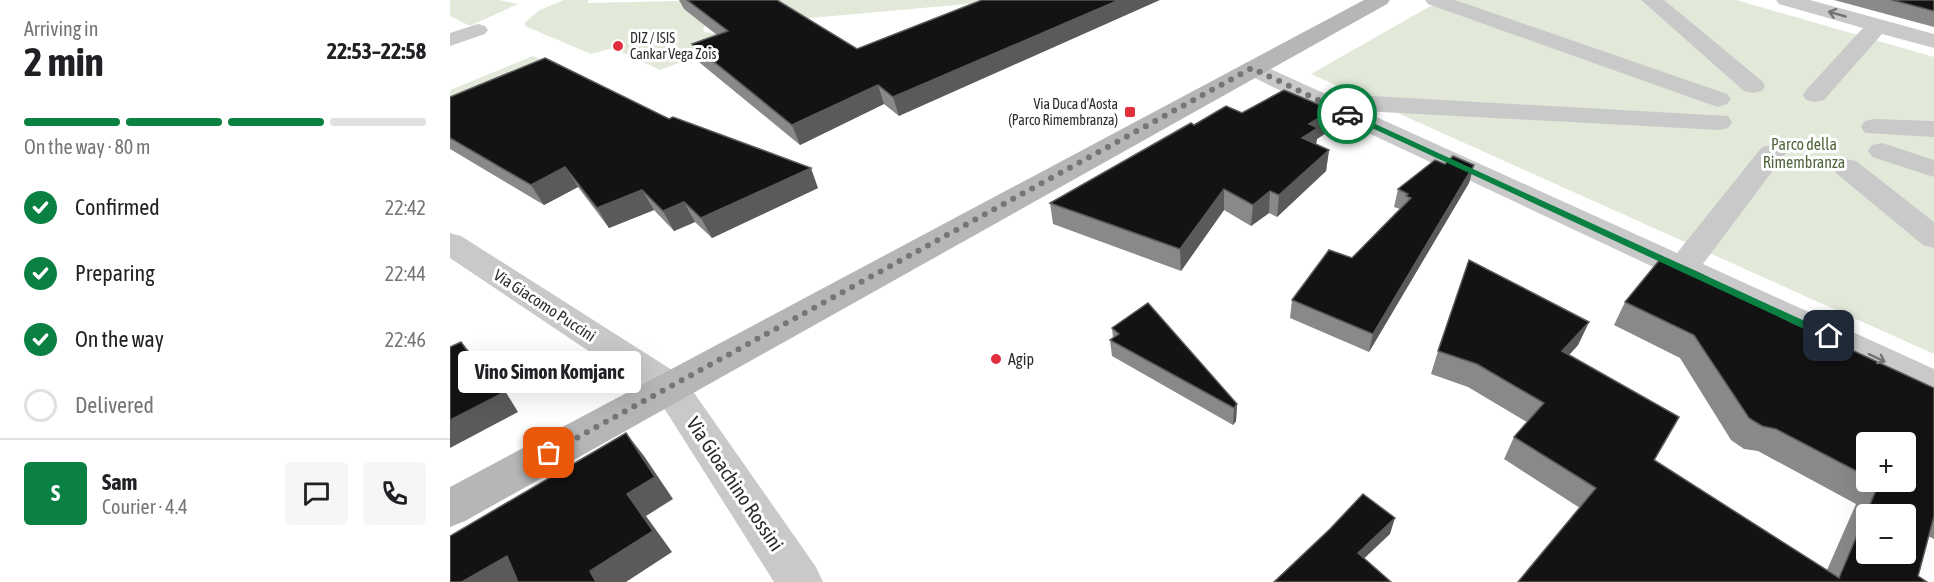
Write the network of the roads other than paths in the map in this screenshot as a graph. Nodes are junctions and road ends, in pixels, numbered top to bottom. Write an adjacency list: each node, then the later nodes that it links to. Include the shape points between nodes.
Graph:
1 (1380, 0): 9 (main road)
2 (1436, 0): 12 (street, via 1719,111)
3 (1651, 0): 10 (street)
4 (1786, 0): 5 (street, one-way to 4)
5 (1878, 25): 8 (street); 11 (street)
6 (478, 30): 7 (lane)
7 (450, 40)
8 (1934, 41)
9 (1252, 68): 12 (street); 21 (main road)
10 (1753, 86)
11 (1815, 95)
12 (1320, 101): 19 (street)
13 (1934, 129): 16 (street, via 1878,139)
14 (1772, 153): 19 (street)
15 (1846, 167): 17 (street)
16 (1934, 169)
17 (1934, 238)
18 (450, 243): 21 (street, Via Giacomo Puccini)
19 (1683, 268): 20 (street, one-way to 20)
20 (1934, 385)
21 (670, 387): 22 (main road); 23 (street, Via Gioachino Rossini)
22 (450, 508)
23 (800, 582)

